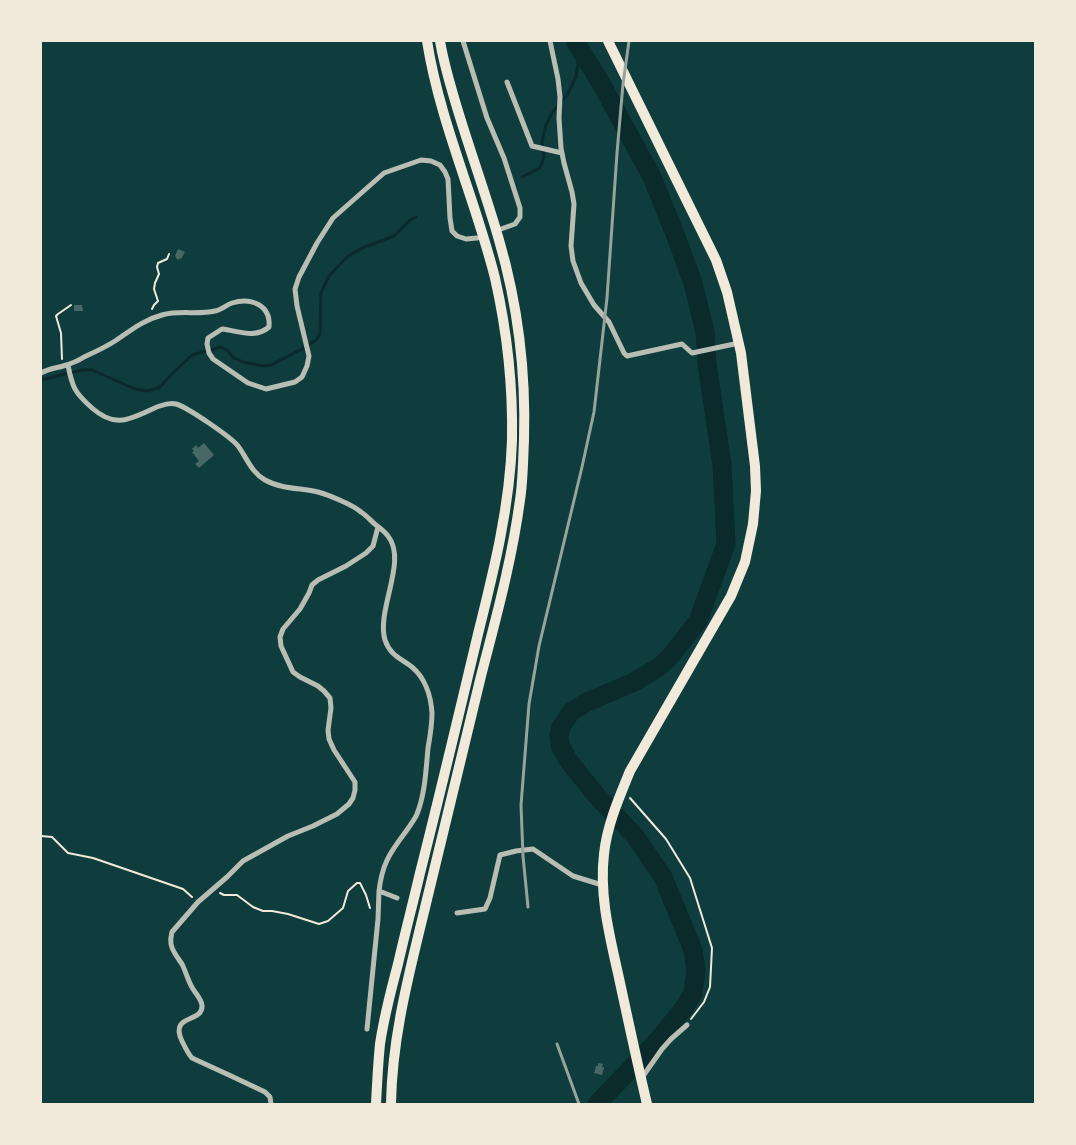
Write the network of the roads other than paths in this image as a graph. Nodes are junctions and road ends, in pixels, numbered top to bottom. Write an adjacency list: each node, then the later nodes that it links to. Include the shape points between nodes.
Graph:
1 (427, 41): 22 (highway, via 448,129 485,243 504,318 512,440 508,497 492,578 390,992 380,1042)
2 (440, 41): 23 (highway, via 461,124 499,238 517,316 524,439 520,499 505,580 404,996 395,1046)
3 (462, 41): 8 (street, via 520,208 520,217 515,224)
4 (550, 41): 7 (street, via 560,97 558,118)
5 (608, 41): 10 (highway, via 716,260)
6 (507, 82): 7 (street, via 532,146)
7 (562, 153): 10 (street, via 574,204 570,246 573,261 581,283 609,322 624,353 627,356 682,344 692,354)
8 (501, 229)
9 (477, 238): 11 (street, via 466,239 452,231 445,172 440,165 422,160 384,173 369,184 333,218 317,243 295,289 309,356 302,376 295,382 266,389 248,383 209,354 208,338 222,329 255,334 269,327 266,310 248,300 232,303 217,311 163,314)
10 (739, 342): 14 (highway, via 756,491 753,524 744,562 731,596 620,793 604,854)
11 (66, 365): 12 (street); 13 (street, via 75,390 103,417 123,421 167,403 175,404 230,438 256,474 265,480 340,501 360,511)
12 (41, 373)
13 (378, 527): 15 (street, via 389,536 394,550 383,634 388,648 420,675 428,692 432,713 423,796 417,816 389,854 380,876); 21 (street, via 373,546 366,553 312,586 280,637 293,672 318,686 330,698 329,740 354,782 353,798 337,814 242,861 198,902 172,932 171,945 202,1006 198,1014 178,1029 188,1053 192,1058 265,1092)
14 (603, 885): 17 (street, via 572,876 533,849 516,851 500,855 485,909); 20 (highway)
15 (379, 891): 16 (street); 19 (street)
16 (397, 898)
17 (457, 914)
18 (687, 1024): 20 (street, via 667,1044)
19 (367, 1029)
20 (641, 1079): 24 (highway)
21 (271, 1104)
22 (376, 1104)
23 (391, 1104)
24 (647, 1104)

